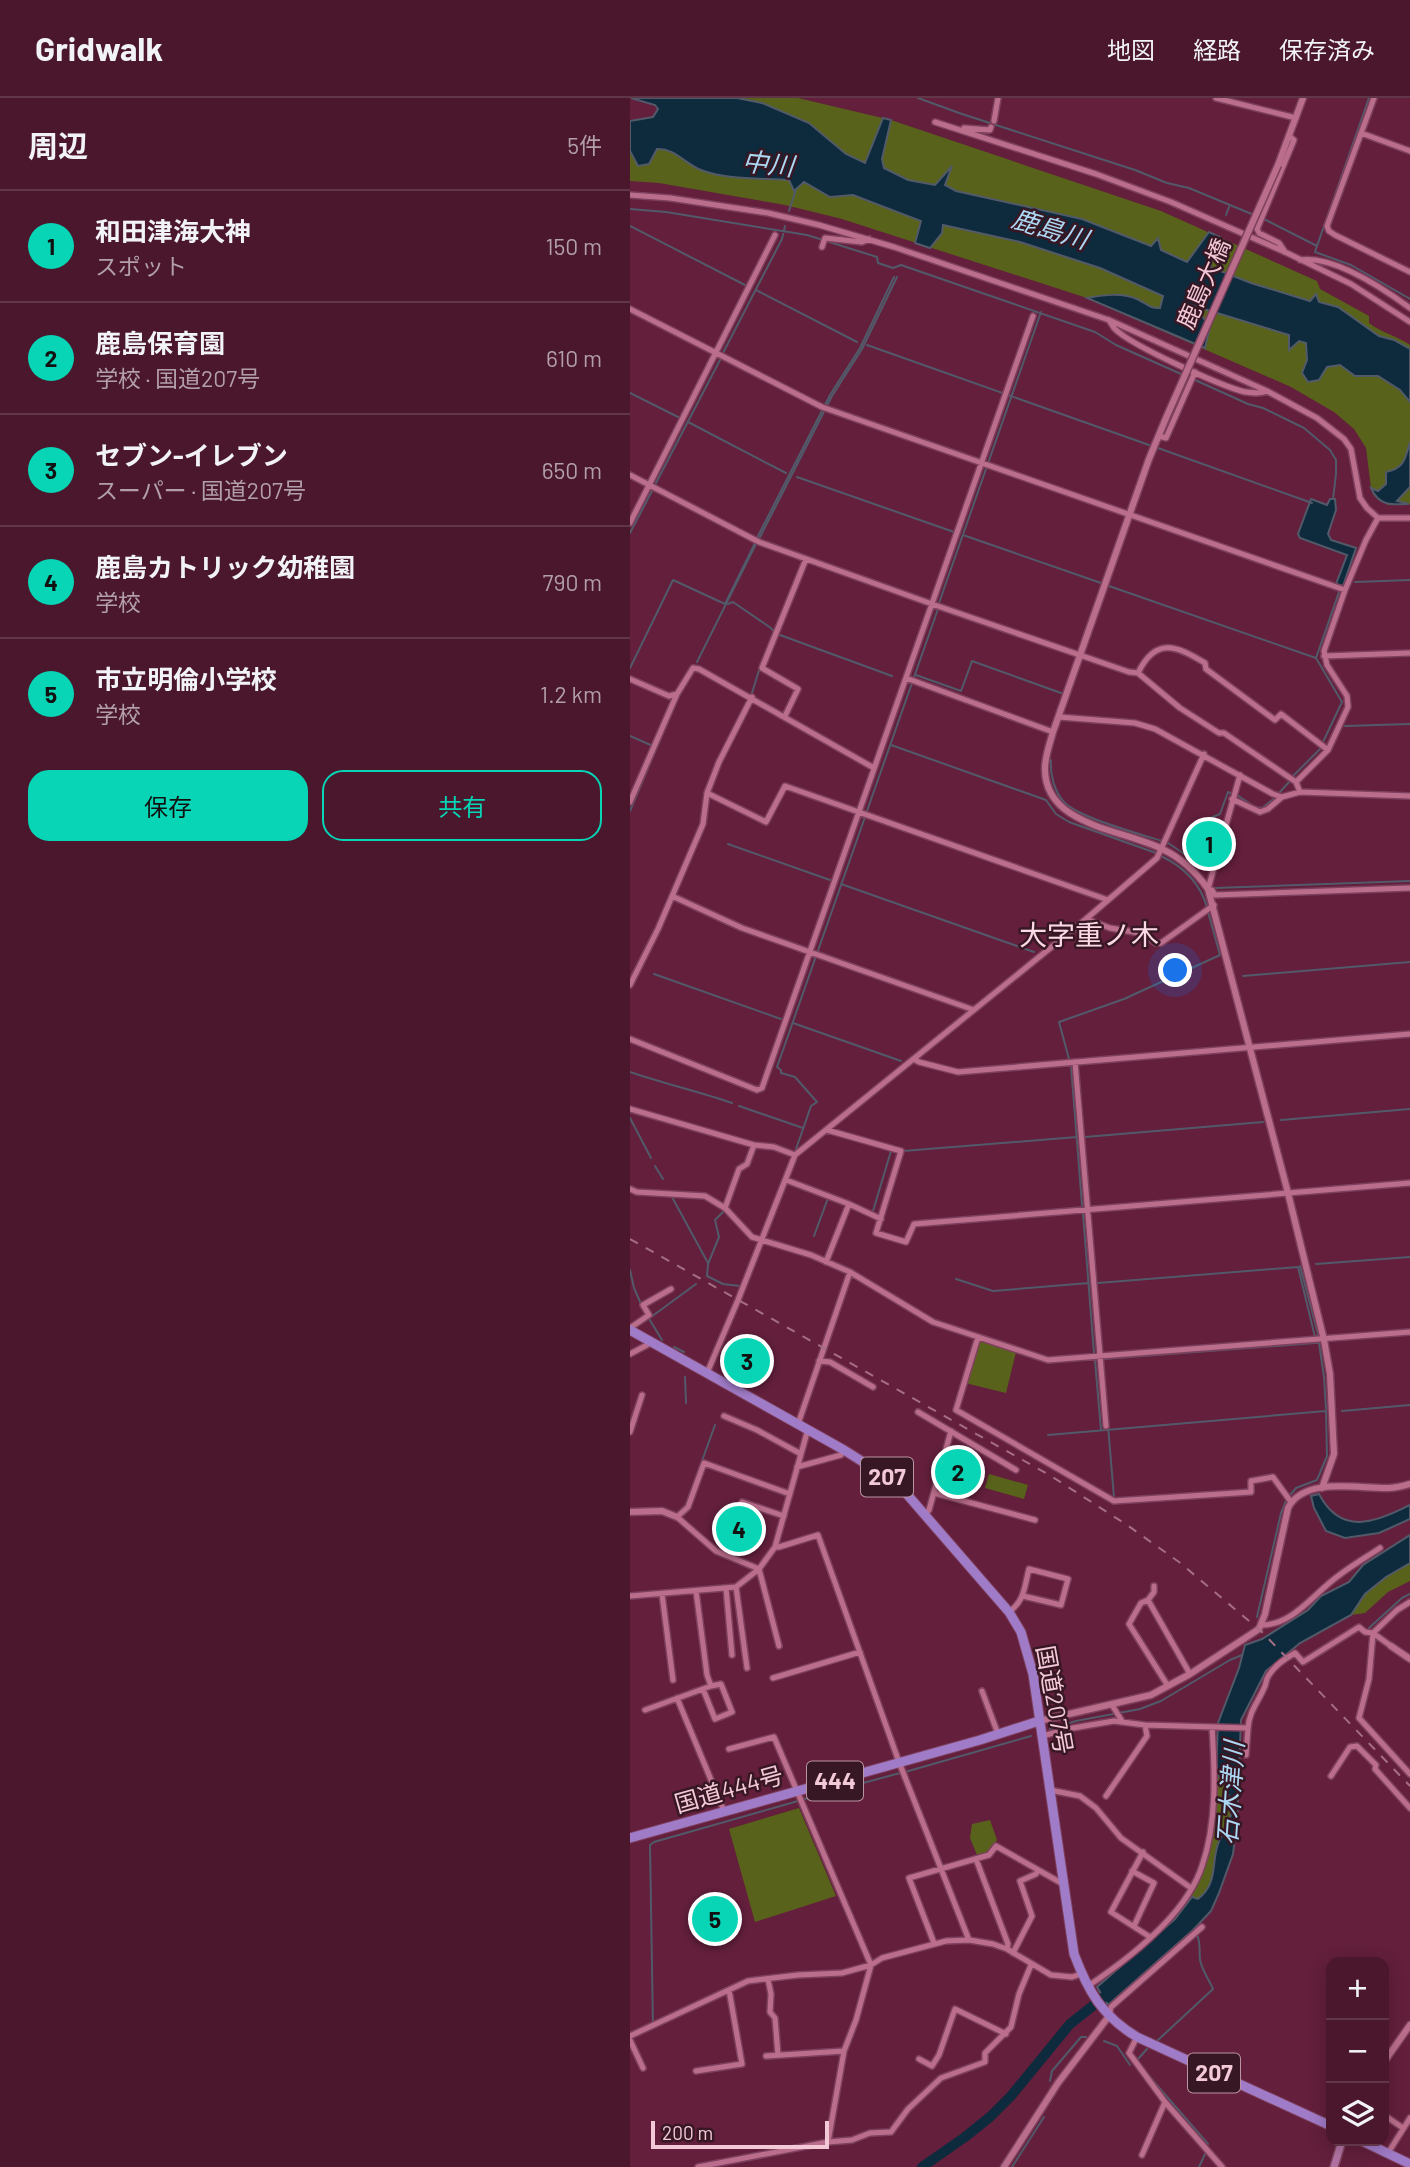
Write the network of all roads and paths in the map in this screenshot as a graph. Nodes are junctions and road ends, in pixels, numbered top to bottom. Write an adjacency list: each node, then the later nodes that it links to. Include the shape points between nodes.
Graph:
1 (998, 98): 7 (street, via 990,130)
2 (1216, 98): 5 (street)
3 (1303, 98): 5 (street, 鹿島大橋)
4 (1374, 98): 8 (street)
5 (1296, 118): 9 (street, 鹿島大橋)
6 (935, 122): 7 (street)
7 (953, 127): 15 (street, via 1158,197)
8 (1361, 133): 10 (street); 17 (street, via 1327,226)
9 (1289, 136): 15 (street, via 1294,140 1259,225 1259,233 1279,243); 26 (street, 鹿島大橋, bridge)
10 (1410, 151)
11 (630, 195): 13 (street, via 768,213)
12 (775, 235): 23 (street)
13 (869, 239): 14 (street, via 825,238); 21 (street)
14 (822, 247)
15 (1285, 252): 16 (street)
16 (1300, 260): 18 (street, via 1343,269); 22 (street, via 1370,295)
17 (1410, 272)
18 (1410, 308)
19 (630, 309): 23 (street)
20 (1033, 316): 27 (street)
21 (1109, 320): 24 (street, via 1115,329); 25 (street)
22 (1410, 322)
23 (716, 353): 27 (street, via 825,408); 29 (street)
24 (1194, 374): 25 (street, via 1244,392); 26 (street, via 1166,438)
25 (1267, 391): 31 (street, via 1317,418 1344,439 1351,449 1360,498)
26 (1159, 436): 30 (street, 鹿島大橋)
27 (982, 464): 30 (street); 36 (street)
28 (630, 475): 29 (street)
29 (649, 485): 33 (street); 34 (street, via 757,540)
30 (1129, 515): 35 (street); 38 (street, 鹿島大橋)
31 (1378, 518): 32 (street); 35 (street)
32 (1410, 519)
33 (630, 523)
34 (806, 559): 36 (street); 45 (street, via 762,668 798,690)
35 (1345, 590): 39 (street)
36 (936, 606): 38 (street); 42 (street)
37 (1410, 653): 39 (street)
38 (1081, 655): 40 (street); 46 (street, 鹿島大橋)
39 (1324, 656): 48 (street, via 1349,701)
40 (1138, 673): 48 (street, via 1159,649 1182,649 1275,720 1281,714); 52 (street, via 1180,708)
41 (630, 679): 43 (street, via 669,696)
42 (910, 680): 47 (street); 50 (street)
43 (677, 694): 44 (street, via 693,668 699,668); 55 (street)
44 (752, 697): 45 (street); 54 (street)
45 (785, 716): 50 (street)
46 (1059, 717): 47 (street, 鹿島大橋); 49 (street, via 1135,723)
47 (1053, 732): 61 (street, 鹿島大橋, via 1046,781 1060,806 1073,816)
48 (1324, 747): 52 (street)
49 (1204, 754): 51 (street); 61 (street)
50 (874, 768): 60 (street)
51 (1240, 775): 57 (street); 58 (street)
52 (1292, 780): 53 (street)
53 (1300, 792): 56 (street); 57 (street)
54 (708, 793): 60 (street, via 766,822 785,786); 64 (street, via 703,824)
55 (632, 794): 59 (street)
56 (1410, 796)
57 (1282, 797): 58 (street, via 1260,812)
58 (1232, 799): 62 (street)
59 (630, 802)
60 (863, 813): 65 (street); 68 (street)
61 (1160, 853): 62 (street, 鹿島大橋, via 1181,860); 65 (street)
62 (1208, 888): 63 (street, via 1215,894); 66 (street)
63 (1410, 888)
64 (672, 896): 68 (street, via 742,928); 69 (street)
65 (1108, 900): 67 (street)
66 (1209, 907): 67 (street, via 1161,943); 73 (street)
67 (1086, 919): 70 (street)
68 (815, 953): 70 (street); 72 (street, via 760,1090)
69 (630, 985)
70 (974, 1010): 74 (street)
71 (1410, 1034): 73 (street)
72 (630, 1039)
73 (1250, 1048): 75 (street); 83 (street)
74 (914, 1059): 75 (street, via 958,1072); 77 (street)
75 (1075, 1062): 86 (street)
76 (630, 1109): 78 (street)
77 (827, 1130): 79 (street); 87 (street, via 901,1151)
78 (754, 1145): 79 (street); 85 (street, via 747,1164 739,1169)
79 (795, 1155): 80 (street)
80 (786, 1180): 84 (street); 88 (street)
81 (1410, 1183): 83 (street)
82 (630, 1189): 85 (street, via 705,1196)
83 (1288, 1194): 86 (street); 95 (street)
84 (849, 1204): 87 (street); 89 (street)
85 (725, 1208): 88 (street, via 752,1237)
86 (1087, 1209): 87 (street, via 914,1224 906,1242 876,1233); 98 (street)
87 (881, 1219)
88 (762, 1240): 89 (street); 100 (street)
89 (826, 1262): 90 (street)
90 (850, 1272): 94 (street, via 933,1322); 99 (street)
91 (671, 1289): 92 (street, via 643,1304 649,1315)
92 (630, 1329): 96 (highway, 国道207号 / 207)
93 (1410, 1332): 95 (street)
94 (978, 1337): 98 (street, via 1048,1360); 119 (street, via 956,1410 1114,1501 1251,1492 1251,1481 1273,1477)
95 (1324, 1339): 98 (street); 115 (street, via 1334,1454)
96 (650, 1341): 97 (street); 100 (highway, 国道207号 / 207)
97 (630, 1353)
98 (1100, 1357): 106 (street)
99 (819, 1360): 101 (street); 105 (street)
100 (707, 1373): 105 (highway, 国道207号 / 207)
101 (873, 1387)
102 (642, 1395): 109 (street)
103 (918, 1412): 108 (street)
104 (724, 1416): 111 (street)
105 (798, 1424): 107 (highway, 国道207号 / 207)
106 (1106, 1426)
107 (808, 1429): 110 (highway, 国道207号 / 207); 111 (street)
108 (951, 1431): 113 (street); 116 (street)
109 (630, 1432)
110 (844, 1450): 112 (street, via 841,1455); 121 (highway, 国道207号 / 207, via 890,1479)
111 (801, 1454): 112 (street)
112 (797, 1468): 117 (street)
113 (1016, 1470)
114 (1410, 1484): 115 (street, via 1391,1489)
115 (1322, 1488): 119 (street)
116 (934, 1493): 121 (street); 124 (street)
117 (790, 1494): 122 (street); 123 (street, via 704,1463 688,1507)
118 (742, 1502): 122 (street)
119 (1291, 1502): 138 (street)
120 (630, 1512): 123 (street, via 662,1511)
121 (925, 1515): 137 (highway, 国道207号 / 207)
122 (784, 1516): 125 (street)
123 (677, 1517): 127 (street, via 716,1551)
124 (1035, 1520)
125 (775, 1547): 127 (street); 142 (street, via 818,1535)
126 (1380, 1548): 138 (street, via 1325,1586 1300,1610)
127 (760, 1569): 129 (street); 140 (street)
128 (1154, 1586): 135 (street)
129 (736, 1587): 130 (street); 145 (street)
130 (726, 1588): 131 (street); 143 (street)
131 (696, 1591): 132 (street); 149 (street)
132 (662, 1594): 133 (street); 148 (street)
133 (630, 1596)
134 (1023, 1596): 134 (street, via 1028,1569 1068,1579 1061,1605); 137 (street)
135 (1148, 1600): 146 (street); 150 (street, via 1129,1624)
136 (1410, 1602): 139 (street)
137 (1009, 1612): 157 (highway, 国道207号 / 207, via 1029,1653)
138 (1262, 1625): 146 (street)
139 (1373, 1633): 141 (street); 160 (street, via 1359,1627 1303,1662 1296,1653 1284,1659 1268,1676); 166 (street, via 1369,1679 1359,1718)
140 (779, 1646)
141 (1391, 1646): 144 (street)
142 (860, 1652): 147 (street); 165 (street)
143 (732, 1655)
144 (1410, 1659)
145 (747, 1668)
146 (1190, 1674): 150 (street)
147 (773, 1678)
148 (673, 1680)
149 (710, 1686): 151 (street); 151 (street, via 721,1684 732,1712 715,1719)
150 (1168, 1686): 154 (street)
151 (703, 1689): 153 (street)
152 (982, 1691): 161 (street)
153 (677, 1698): 155 (street); 172 (street)
154 (1113, 1706): 156 (street); 157 (street)
155 (645, 1710)
156 (1122, 1720): 158 (street); 162 (street)
157 (1039, 1721): 161 (highway, 国道444号 / 444); 162 (highway, 国道207号 / 207)
158 (1145, 1725): 159 (street); 170 (street, via 1147,1736)
159 (1213, 1727): 160 (street); 180 (street, via 1212,1817 1202,1869)
160 (1245, 1728): 164 (street)
161 (998, 1734): 165 (highway, 国道444号 / 444)
162 (1042, 1736): 168 (highway, 国道207号 / 207)
163 (729, 1749): 169 (street, via 774,1737)
164 (1246, 1755)
165 (902, 1769): 169 (highway, 国道444号 / 444); 176 (street)
166 (1410, 1774)
167 (1331, 1776): 171 (street, via 1350,1747 1357,1746)
168 (1050, 1790): 174 (street, via 1080,1797 1096,1808 1121,1838); 179 (highway, 国道207号 / 207)
169 (800, 1797): 172 (highway, 国道444号 / 444); 187 (street)
170 (1106, 1797)
171 (1410, 1808)
172 (724, 1811): 173 (highway, 国道444号 / 444)
173 (630, 1838)
174 (1143, 1852): 178 (street); 180 (street)
175 (976, 1859): 176 (street); 177 (street, via 989,1855 996,1846); 186 (street)
176 (942, 1868): 184 (street); 185 (street, via 909,1878)
177 (1038, 1870): 179 (street); 186 (street, via 1020,1881 1032,1916)
178 (1132, 1871): 181 (street, via 1154,1883); 181 (street, via 1111,1912)
179 (1063, 1884): 189 (highway, 国道207号 / 207)
180 (1191, 1888): 183 (street)
181 (1134, 1926): 183 (street)
182 (1202, 1927): 193 (street)
183 (1150, 1937): 191 (street)
184 (969, 1940): 185 (street); 186 (street)
185 (934, 1943): 187 (street)
186 (1010, 1951): 188 (street)
187 (871, 1965): 190 (street, via 842,1973); 198 (street)
188 (1031, 1965): 189 (street, via 1061,1977); 195 (street)
189 (1081, 1974): 191 (highway, 国道207号 / 207)
190 (768, 1979): 192 (street, via 748,1981); 199 (street)
191 (1088, 1989): 193 (highway, 国道207号 / 207)
192 (729, 1990): 197 (street); 204 (street, via 741,2064)
193 (1106, 2013): 196 (highway, 国道207号 / 207); 217 (street)
194 (1410, 2025): 200 (street)
195 (1006, 2034): 202 (street, via 955,2008 932,2066); 210 (street, via 985,2053 985,2062 932,2085 891,2132)
196 (1137, 2037): 205 (street, via 1129,2053); 208 (highway, 国道207号 / 207)
197 (630, 2038): 203 (street)
198 (844, 2051): 199 (street); 210 (street)
199 (778, 2055): 201 (street)
200 (1389, 2055)
201 (766, 2056)
202 (919, 2059)
203 (643, 2068)
204 (696, 2071)
205 (1164, 2102): 214 (street); 218 (street)
206 (1389, 2118): 209 (street)
207 (1410, 2118): 209 (street)
208 (1326, 2124)
209 (1403, 2128): 213 (street)
210 (828, 2143): 216 (street)
211 (1340, 2146): 219 (main road)
212 (1373, 2146): 213 (highway)
213 (1388, 2153): 215 (highway)
214 (1142, 2155)
215 (1408, 2165)
216 (698, 2167)
217 (1004, 2167)
218 (1222, 2167)
219 (1334, 2167)

